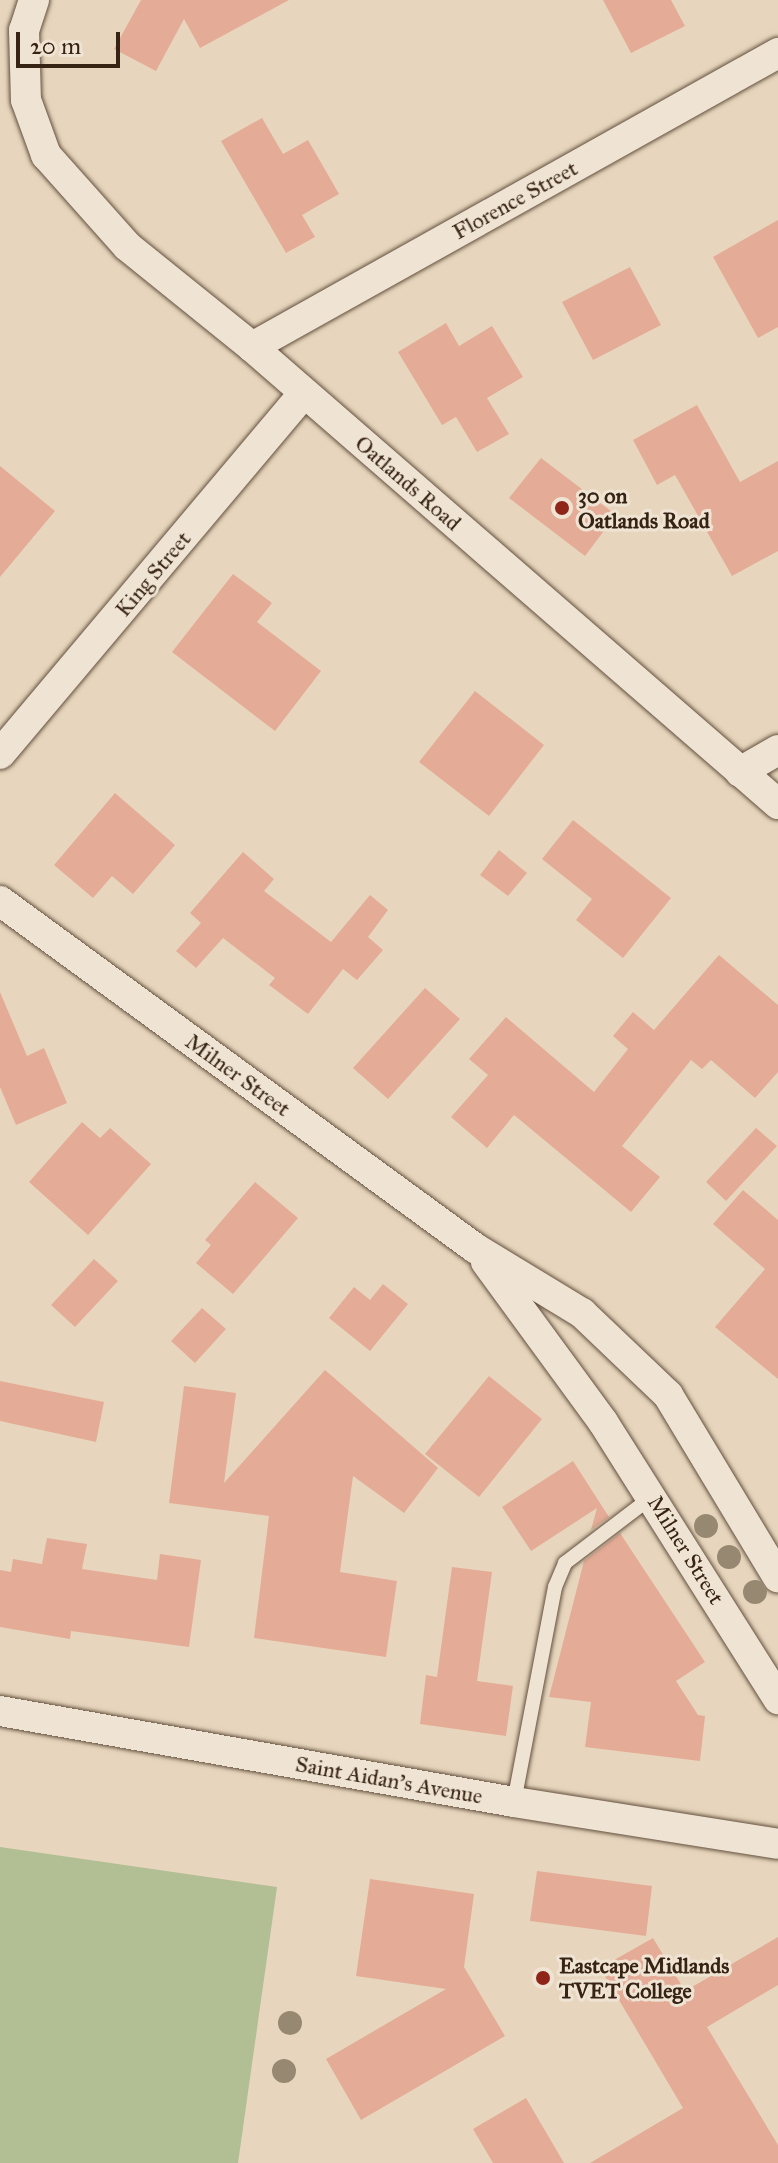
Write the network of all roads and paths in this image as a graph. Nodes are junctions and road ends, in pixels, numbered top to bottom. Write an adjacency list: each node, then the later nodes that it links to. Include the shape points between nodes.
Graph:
1 (34, 0): 3 (street, Oatlands Road, via 24,30 26,100 46,155 127,246)
2 (778, 53): 3 (street, Florence Street)
3 (252, 347): 4 (street, Oatlands Road)
4 (304, 393): 6 (street, King Street); 7 (street, Oatlands Road)
5 (778, 750): 7 (street)
6 (0, 754)
7 (740, 772): 8 (street, Oatlands Road)
8 (778, 804)
9 (0, 901): 10 (street, Milner Street)
10 (475, 1248): 11 (street, Milner Street); 12 (street, Milner Street, via 582,1313 668,1395)
11 (653, 1496): 13 (street, Milner Street); 15 (lane, via 565,1563 555,1587)
12 (778, 1577)
13 (778, 1699)
14 (0, 1711): 15 (street, Saint Aidan's Avenue)
15 (514, 1802): 16 (street, Saint Aidan's Avenue)
16 (778, 1844)

